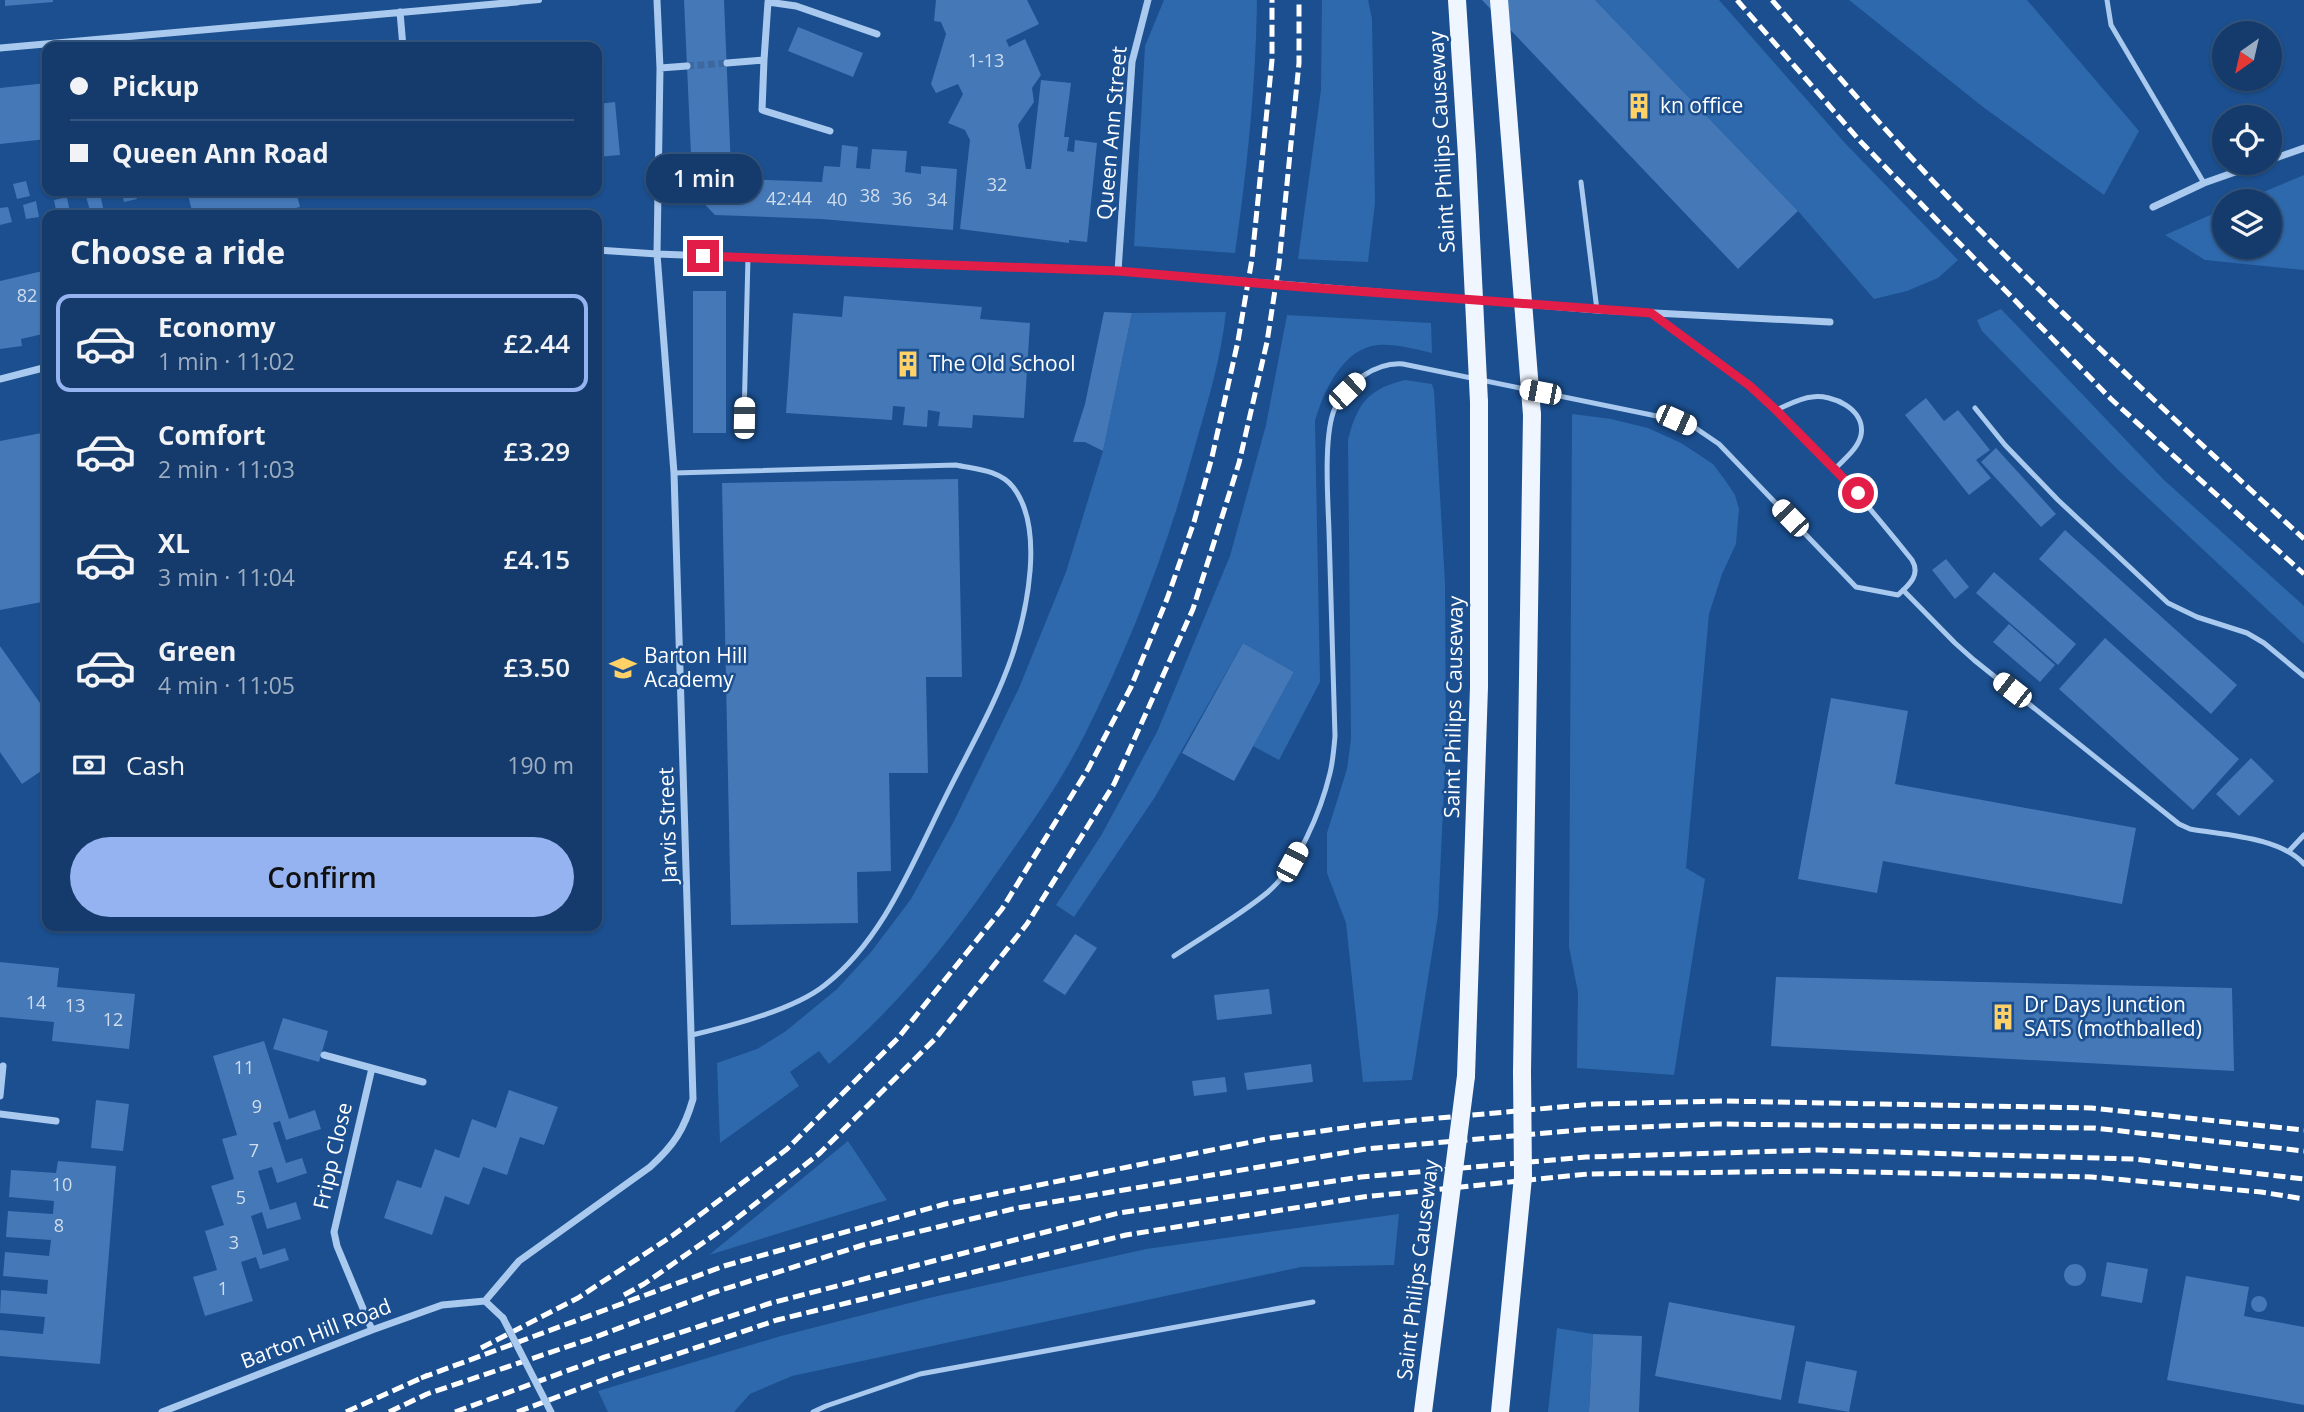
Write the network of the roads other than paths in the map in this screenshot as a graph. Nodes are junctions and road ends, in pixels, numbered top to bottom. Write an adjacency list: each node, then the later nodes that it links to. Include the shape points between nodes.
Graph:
1 (539, 0): 7 (street)
2 (657, 0): 17 (street, Jarvis Street)
3 (1148, 0): 28 (street, Queen Ann Street, via 1132,62)
4 (1457, 0): 59 (main road, Saint Philips Causeway, bridge, via 1479,402 1479,687 1466,1076)
5 (1499, 0): 60 (main road, bridge, via 1532,415 1523,1177)
6 (2107, 0): 23 (lane, via 2111,25)
7 (517, 2): 8 (street)
8 (400, 12): 10 (street); 11 (street)
9 (877, 34): 14 (street, via 796,6 768,2)
10 (67, 42)
11 (403, 42)
12 (42, 44): 13 (street)
13 (0, 48)
14 (764, 60): 15 (street); 18 (street, via 762,110)
15 (727, 63)
16 (687, 66): 17 (street)
17 (660, 68): 26 (street, Jarvis Street)
18 (830, 131)
19 (2304, 148): 20 (street)
20 (2282, 156)
21 (2227, 175): 23 (street)
22 (1581, 181): 29 (lane)
23 (2204, 183): 24 (street)
24 (2153, 207)
25 (602, 250): 26 (street)
26 (657, 254): 27 (street); 38 (street, Jarvis Street)
27 (748, 257): 28 (street); 36 (lane)
28 (1118, 271): 29 (street)
29 (1597, 310): 30 (street)
30 (1651, 313): 31 (street); 35 (lane)
31 (1830, 322)
32 (42, 368): 33 (street)
33 (0, 379)
34 (1975, 408): 40 (lane, via 2050,492 2168,603 2247,633)
35 (1776, 410): 37 (lane); 37 (lane, via 1803,398 1823,396 1840,400 1850,409 1860,423 1861,436)
36 (744, 418)
37 (1835, 469): 39 (lane, via 1915,565 1915,576)
38 (674, 473): 45 (street, Jarvis Street); 45 (lane, via 956,465 992,472 1012,485 1024,506 1032,558 1012,656 995,697 888,908 862,948 824,986 793,1002 731,1026)
39 (1903, 590): 42 (lane, via 1965,652 2185,827); 44 (lane, via 1898,595 1856,587 1719,444 1694,427 1404,365 1374,369 1347,391 1331,422 1327,477 1335,736 1324,794 1281,877 1268,891)
40 (2304, 676)
41 (2304, 835): 42 (lane)
42 (2289, 851): 43 (lane)
43 (2304, 864)
44 (1174, 956)
45 (692, 1035): 53 (street, Jarvis Street, via 693,1099 684,1128 669,1150 519,1261)
46 (324, 1055): 48 (street)
47 (3, 1066): 50 (street)
48 (372, 1068): 49 (street); 55 (street, Fripp Close, via 334,1232)
49 (423, 1082)
50 (0, 1096)
51 (0, 1114): 52 (street)
52 (56, 1121)
53 (485, 1301): 55 (street, Barton Hill Road, via 442,1305); 57 (street, bridge, via 503,1318)
54 (1313, 1302): 58 (lane, via 920,1374)
55 (372, 1330): 56 (street, Barton Hill Road)
56 (162, 1412)
57 (551, 1412)
58 (813, 1412)
59 (1423, 1412)
60 (1500, 1412)

